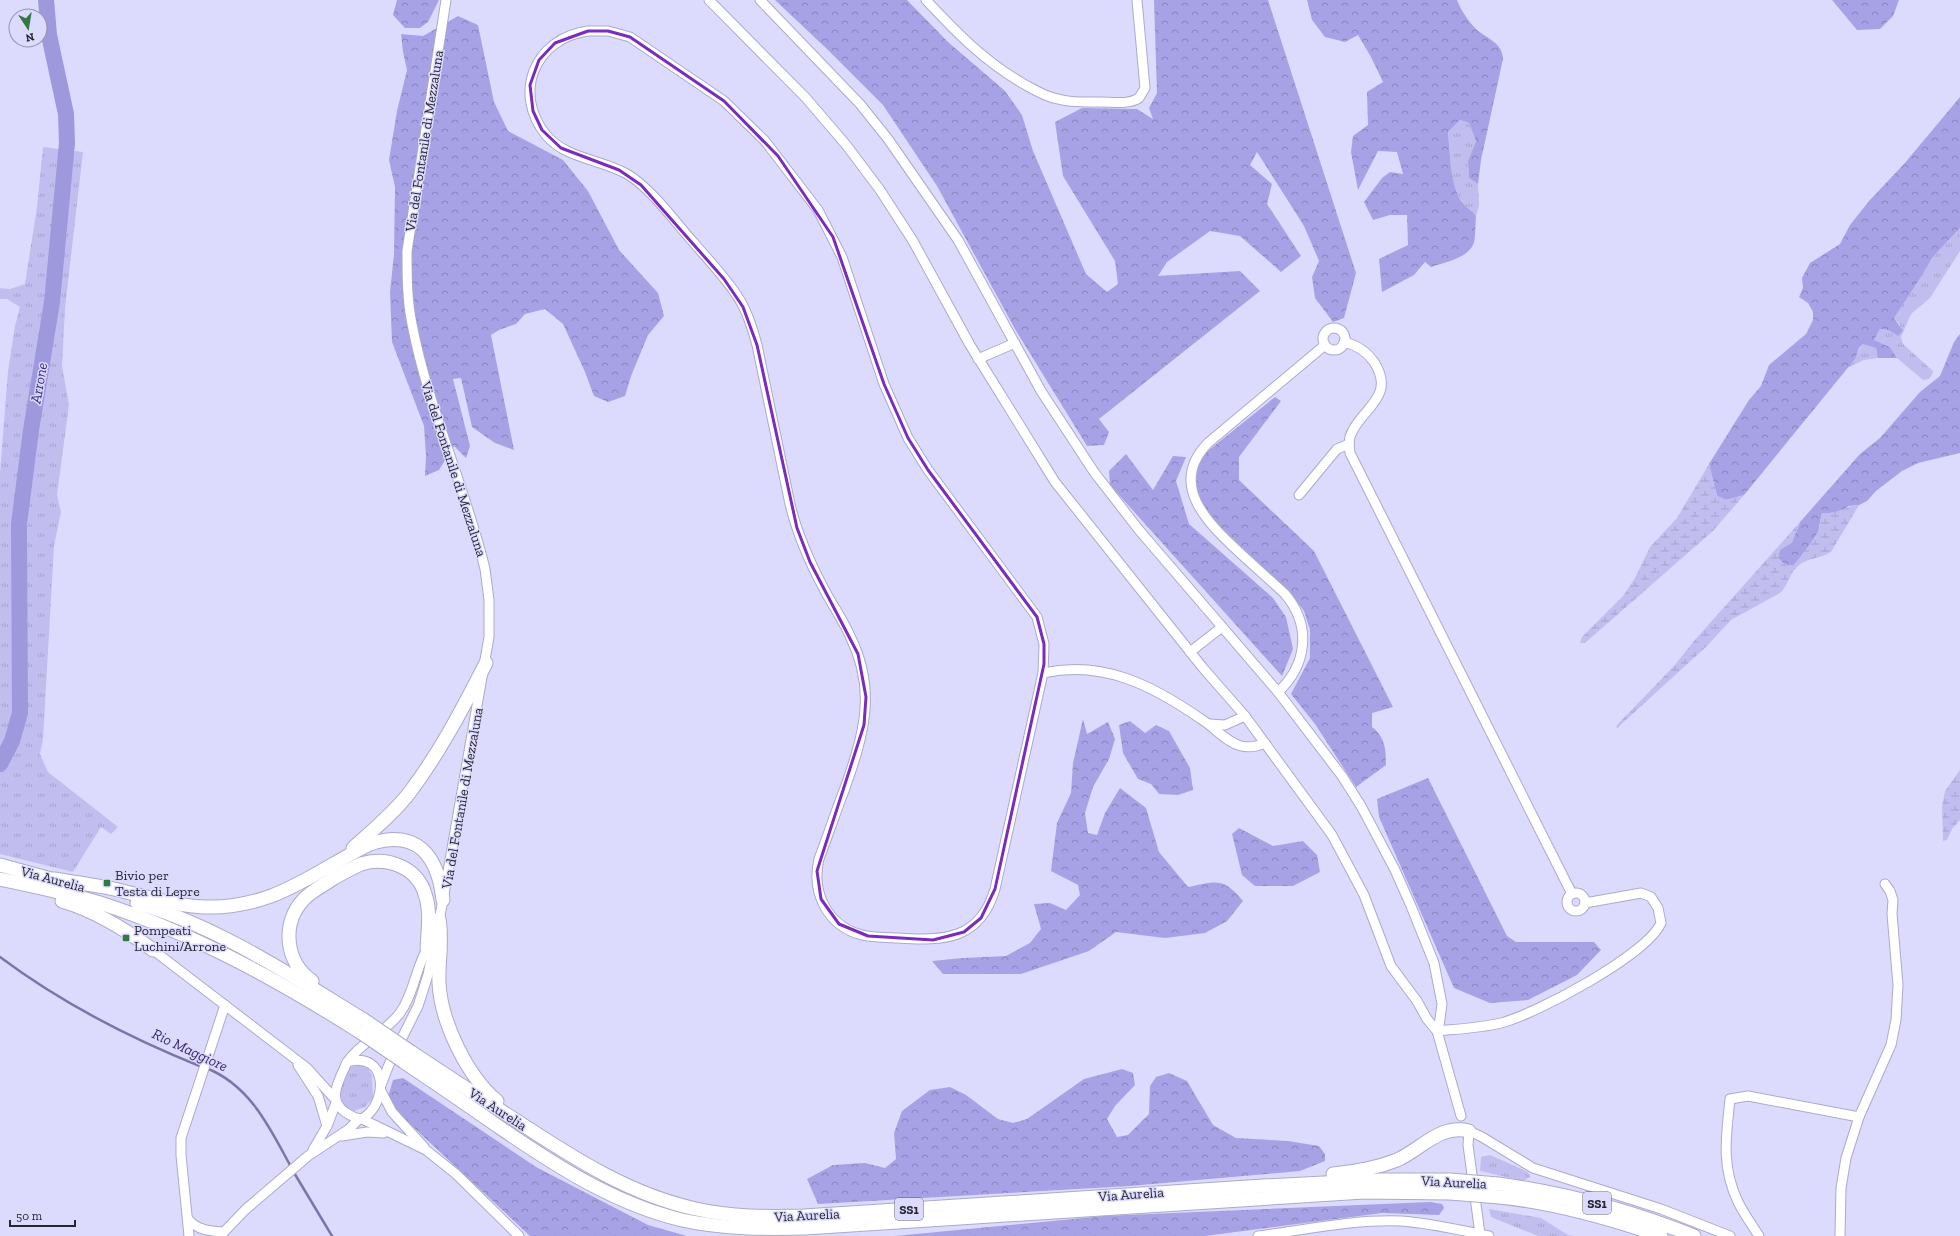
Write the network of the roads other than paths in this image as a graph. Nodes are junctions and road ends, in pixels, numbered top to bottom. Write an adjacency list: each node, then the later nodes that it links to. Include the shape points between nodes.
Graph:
1 (446, 0): 14 (street, Via del Fontanile di Mezzaluna, via 407,251 407,289 411,323 421,365 485,569 490,619)
2 (709, 0): 9 (street, via 806,98 858,161 913,241)
3 (760, 0): 7 (street, via 857,101 885,134 958,240)
4 (926, 0): 5 (street, via 962,38 996,68 1046,96 1079,102 1129,102 1143,94)
5 (1137, 0)
6 (1344, 342): 8 (street, via 1341,348 1334,350); 8 (street, via 1341,331 1331,329 1324,335); 10 (street, via 1358,347 1372,359 1381,383 1376,401 1352,431)
7 (1014, 343): 9 (street); 12 (street, via 1041,392 1104,487)
8 (1325, 345): 16 (street, via 1208,443 1197,456 1192,476 1194,497 1204,515 1219,533 1285,594 1299,616 1302,635 1301,661)
9 (978, 359): 13 (street, via 1055,482)
10 (1349, 444): 11 (street, via 1337,449); 25 (street, via 1358,470)
11 (1299, 496)
12 (1222, 627): 13 (street); 16 (street)
13 (1190, 652): 17 (street)
14 (486, 663): 20 (highway, via 443,746 409,794); 26 (street, Via del Fontanile di Mezzaluna)
15 (1042, 672): 15 (street, via 995,889 981,918 960,934 933,940 868,936 839,924 827,911 821,899 817,871 856,757 864,725 866,697 858,654 848,630 810,562 797,528 757,345 743,307 724,278 641,185 628,174 561,148 542,130 532,107 530,85 539,60 555,43 568,36 588,31 608,30 630,38 724,101 778,156 818,210 833,237 849,276 884,384 908,438 928,470 1037,617 1044,644); 18 (street, via 1079,668 1117,674 1167,697)
16 (1278, 692): 34 (street, via 1346,781 1404,887 1439,982 1442,1004 1440,1026)
17 (1245, 716): 18 (street, via 1225,725); 19 (street)
18 (1210, 724): 19 (street, via 1228,740 1241,746 1252,747)
19 (1265, 743): 34 (street, via 1344,854 1368,903 1391,966)
20 (345, 857): 23 (highway, via 272,896 242,905 216,908 184,906); 26 (highway, via 384,840 399,839 412,842 424,851 435,866)
21 (0, 865): 23 (highway, Via Aurelia / SS1)
22 (0, 879): 30 (highway, via 9,886 90,911); 33 (highway, Via Aurelia / SS1, via 99,903 162,926)
23 (54, 879): 32 (highway, Via Aurelia / SS1, via 140,903 210,931 300,980)
24 (1885, 884): 41 (street, via 1893,900 1898,985 1896,1020 1891,1045)
25 (1572, 894): 27 (street, via 1581,895); 27 (street, via 1567,900 1572,910 1580,911)
26 (443, 900): 28 (street, Via del Fontanile di Mezzaluna)
27 (1585, 903): 34 (street, via 1641,893 1651,897 1658,908 1661,923 1648,941 1633,953 1541,1007 1490,1025)
28 (439, 919): 29 (street, Via del Fontanile di Mezzaluna); 47 (highway, via 441,998 465,1062 488,1093 536,1129)
29 (430, 943): 32 (highway, via 426,894 415,876 404,867 382,862 362,864 308,896 296,910 290,926 289,945 293,958 308,979 350,1005); 37 (street, Via del Fontanile di Mezzaluna, via 400,1013 386,1028 356,1050); 38 (street, Via del Fontanile di Mezzaluna, via 434,949 418,1006 390,1062)
30 (153, 950): 31 (street)
31 (225, 1005): 36 (street); 54 (street, via 181,1138)
32 (351, 1012): 33 (highway, Via Aurelia / SS1)
33 (362, 1026): 35 (highway, Via Aurelia / SS1, bridge)
34 (1437, 1031): 40 (street)
35 (408, 1057): 47 (highway, Via Aurelia / SS1); 50 (highway, Via Aurelia / SS1, via 550,1162 590,1184 655,1212 683,1220 728,1227 805,1228)
36 (294, 1059): 39 (street, via 315,1076); 43 (street, via 318,1096)
37 (348, 1062): 38 (street, via 362,1060 372,1064 378,1072); 39 (street, via 339,1080)
38 (381, 1088): 42 (street, via 375,1108); 48 (street, via 390,1110)
39 (335, 1101): 42 (street, via 343,1111); 43 (street)
40 (1461, 1116)
41 (1859, 1117): 64 (street, via 1748,1096 1730,1099 1726,1166 1739,1203); 65 (street, via 1842,1173)
42 (361, 1119): 45 (street); 46 (street)
43 (327, 1126): 49 (street)
44 (1469, 1131): 52 (highway, via 1454,1129 1443,1132 1400,1158 1362,1170); 56 (street, via 1468,1145); 63 (street, via 1533,1168 1661,1209)
45 (336, 1137): 46 (street, via 372,1131); 49 (street)
46 (402, 1138): 48 (street)
47 (543, 1138): 52 (highway, Via Aurelia / SS1, via 596,1170 646,1194 690,1208 733,1215 804,1216)
48 (426, 1150): 58 (street, via 456,1174)
49 (307, 1157): 55 (street, via 245,1210)
50 (1450, 1187): 51 (highway, Via Aurelia / SS1, bridge); 52 (highway, Via Aurelia / SS1, via 1370,1180)
51 (1499, 1190): 53 (highway, Via Aurelia / SS1); 62 (highway, Via Aurelia / SS1, via 1590,1202)
52 (1178, 1191)
53 (1572, 1209): 60 (highway); 61 (highway, Via Aurelia / SS1)
54 (188, 1219): 55 (street, via 200,1229); 57 (street)
55 (222, 1234)
56 (1485, 1235): 59 (street, via 1410,1222 1382,1221)
57 (189, 1236)
58 (519, 1236)
59 (1258, 1236)
60 (1638, 1236)
61 (1661, 1236)
62 (1694, 1236)
63 (1730, 1236)
64 (1759, 1236)
65 (1840, 1236)

